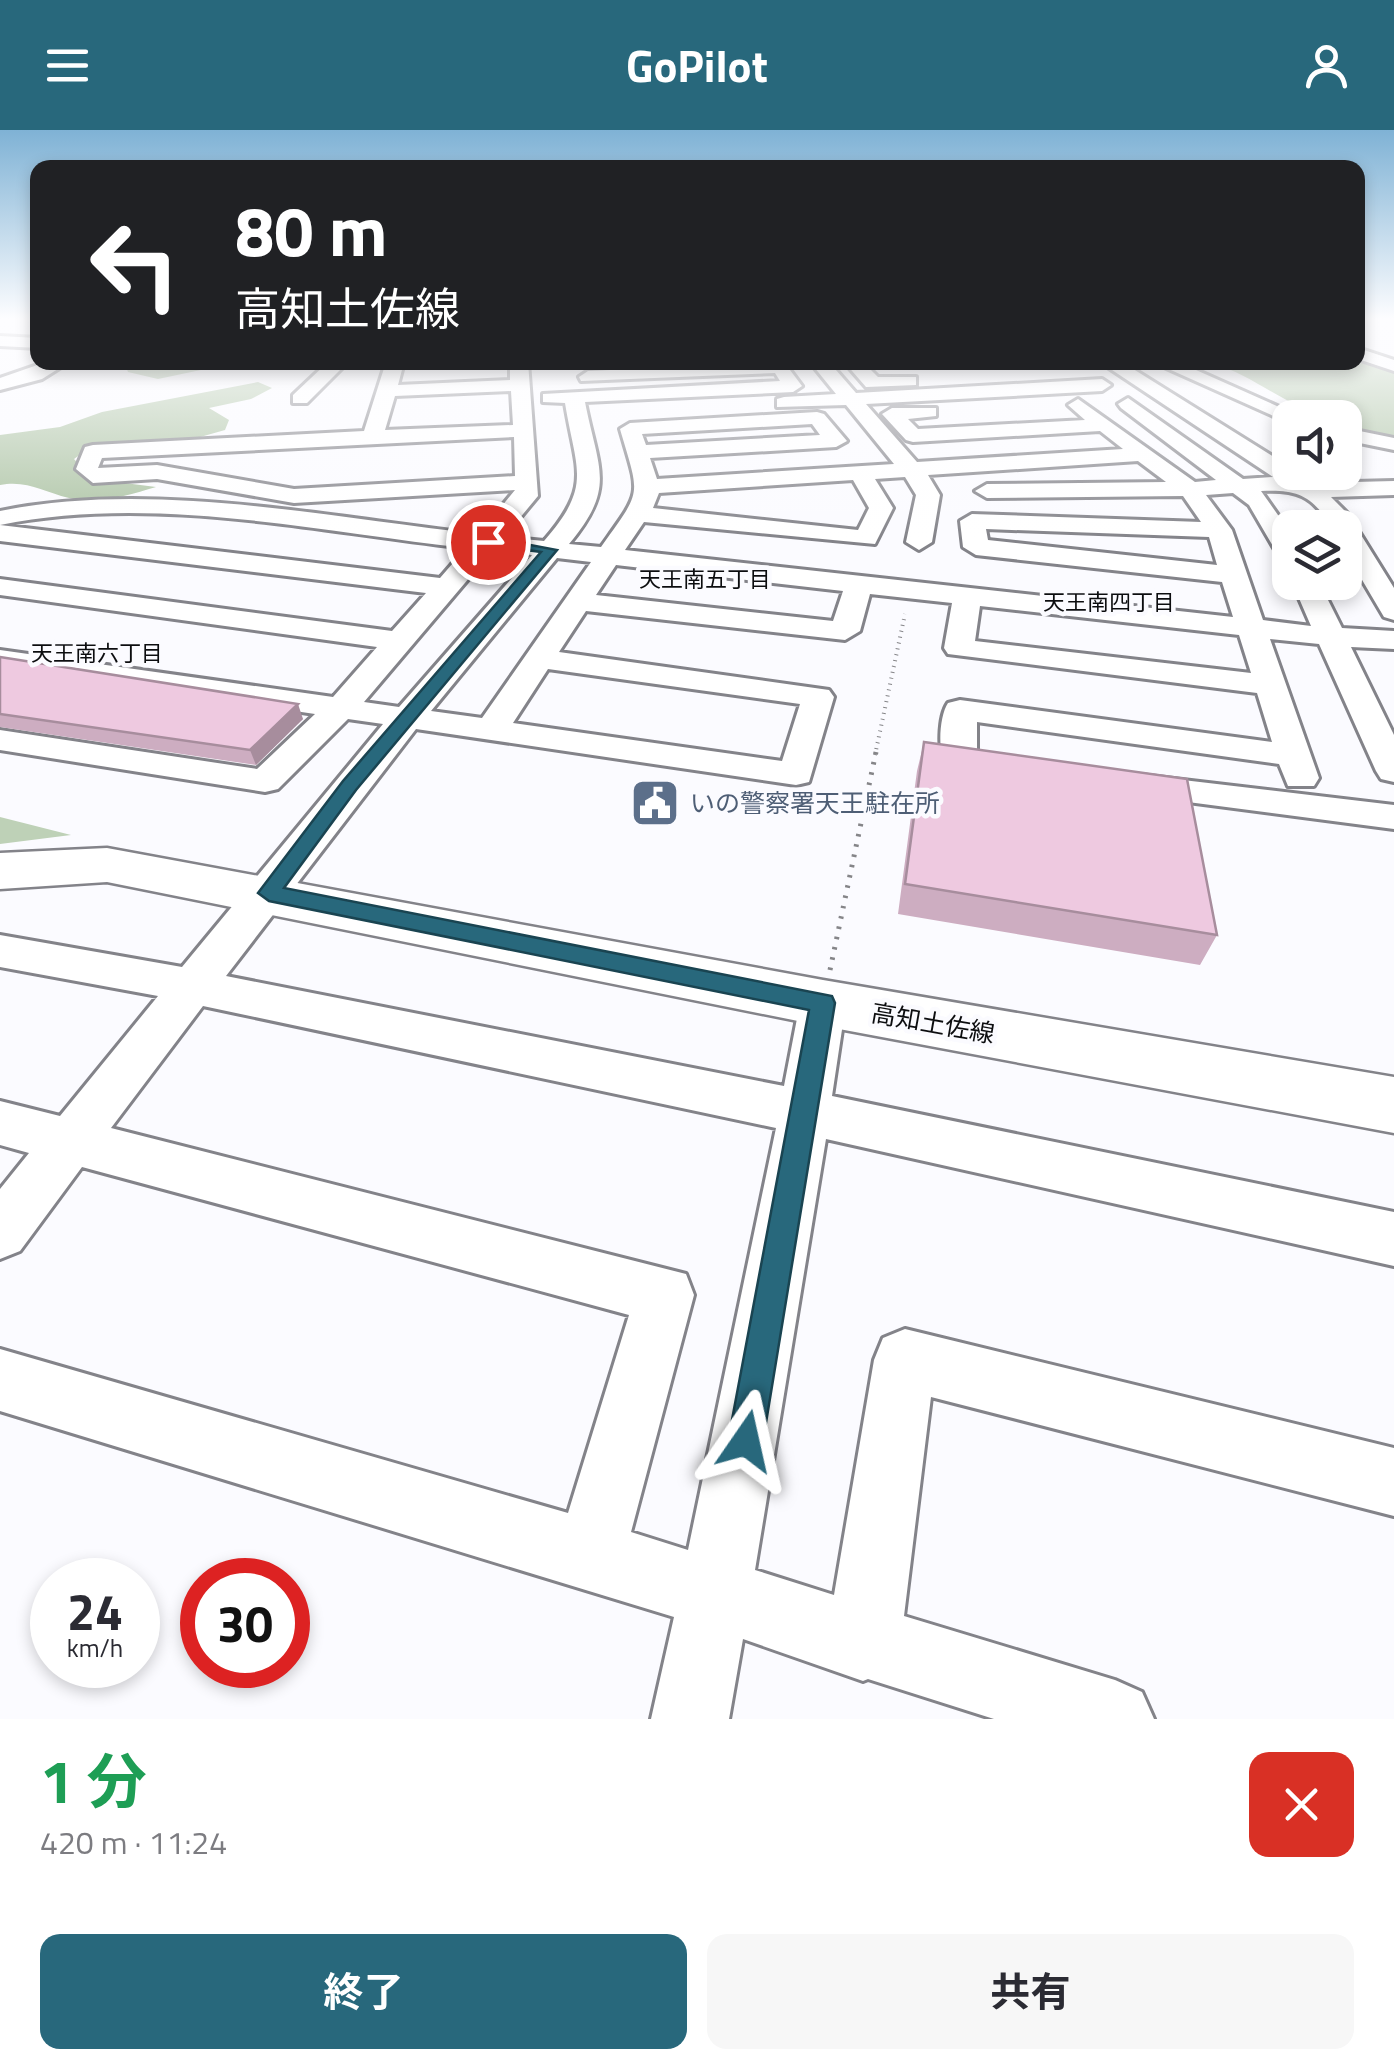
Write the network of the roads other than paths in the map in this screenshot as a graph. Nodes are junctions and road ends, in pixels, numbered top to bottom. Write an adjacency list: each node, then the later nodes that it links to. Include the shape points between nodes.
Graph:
1 (307, 392): 11 (street)
2 (386, 392): 20 (street)
3 (519, 392): 17 (street)
4 (583, 392): 23 (street)
5 (660, 392): 12 (street)
6 (844, 392): 12 (street)
7 (991, 392): 12 (street)
8 (1111, 392): 13 (street)
9 (1155, 392): 19 (street)
10 (1233, 392): 15 (street)
11 (300, 399)
12 (850, 400): 31 (street)
13 (1124, 401): 14 (street); 37 (street)
14 (1078, 404): 16 (street); 16 (street, via 892,414 913,436)
15 (1272, 409)
16 (1104, 425): 26 (street)
17 (520, 431): 20 (street); 23 (street)
18 (1272, 431): 19 (street)
19 (1222, 435): 28 (street)
20 (373, 437): 33 (street, via 93,452 86,469 93,476)
21 (1362, 439): 22 (street)
22 (1394, 447): 24 (street)
23 (556, 451): 27 (street); 35 (street); 53 (street, via 591,491)
24 (1362, 451)
25 (637, 452): 25 (street, via 796,444 836,441 818,418 630,429); 38 (street)
26 (1141, 454): 29 (street); 40 (street)
27 (491, 456)
28 (1272, 464)
29 (944, 467): 31 (street); 40 (street, via 964,491)
30 (278, 470): 33 (street)
31 (911, 470): 32 (street); 51 (street, via 928,494)
32 (860, 472): 38 (street); 43 (street, via 881,508 866,538)
33 (182, 476): 35 (street, via 294,496)
34 (1272, 480): 37 (street)
35 (527, 482): 50 (street, via 526,496)
36 (1362, 484): 39 (street)
37 (1236, 485): 40 (street); 47 (street, via 1259,501)
38 (648, 487): 43 (street)
39 (1394, 488)
40 (1190, 489): 48 (street)
41 (1313, 490): 42 (street)
42 (1332, 510)
43 (638, 514): 56 (street)
44 (1362, 515): 45 (street)
45 (1375, 515)
46 (0, 518): 50 (street, via 58,506 132,503)
47 (1272, 523)
48 (1219, 530): 57 (street); 57 (street, via 972,521 976,548)
49 (0, 533): 60 (street)
50 (488, 542): 53 (street); 60 (street)
51 (918, 542)
52 (1362, 548): 54 (street)
53 (550, 550): 56 (street); 73 (street)
54 (1394, 550)
55 (1362, 553): 62 (street)
56 (613, 554): 58 (street); 64 (street)
57 (1234, 575): 65 (street)
58 (859, 584): 61 (street); 64 (street, via 845,631)
59 (0, 587): 68 (street)
60 (447, 587): 68 (street)
61 (966, 596): 65 (street); 71 (street, via 959,648)
62 (1390, 597)
63 (1314, 600): 66 (street)
64 (580, 602): 70 (street)
65 (1248, 626): 66 (street); 71 (street)
66 (1333, 637): 67 (street); 77 (street)
67 (1394, 640)
68 (398, 642): 72 (street)
69 (0, 659): 72 (street)
70 (540, 660): 74 (street); 74 (street, via 818,697 796,774)
71 (1267, 685): 76 (street)
72 (340, 709): 73 (street); 75 (street, via 265,781)
73 (408, 719): 74 (street); 83 (street)
74 (491, 730)
75 (0, 740)
76 (1291, 755): 78 (street, via 960,710 958,761); 80 (street)
77 (1394, 771)
78 (1034, 772)
79 (1090, 780): 80 (street)
80 (1316, 811): 81 (street)
81 (1394, 817)
82 (0, 871): 83 (main road, 高知土佐線, via 107,866)
83 (269, 893): 85 (street); 86 (main road, 高知土佐線)
84 (0, 951): 85 (street)
85 (192, 988): 88 (street); 90 (street)
86 (823, 1003): 87 (main road, 高知土佐線); 88 (street)
87 (1394, 1105)
88 (804, 1111): 92 (street); 96 (street)
89 (0, 1123): 90 (street)
90 (73, 1139): 91 (street); 95 (street, via 665,1295)
91 (0, 1232)
92 (1394, 1239)
93 (0, 1380): 95 (street)
94 (1394, 1482): 97 (street, via 905,1360)
95 (590, 1554): 96 (street)
96 (716, 1594): 97 (street); 98 (street)
97 (863, 1644): 99 (street)
98 (690, 1719)
99 (1115, 1719)

